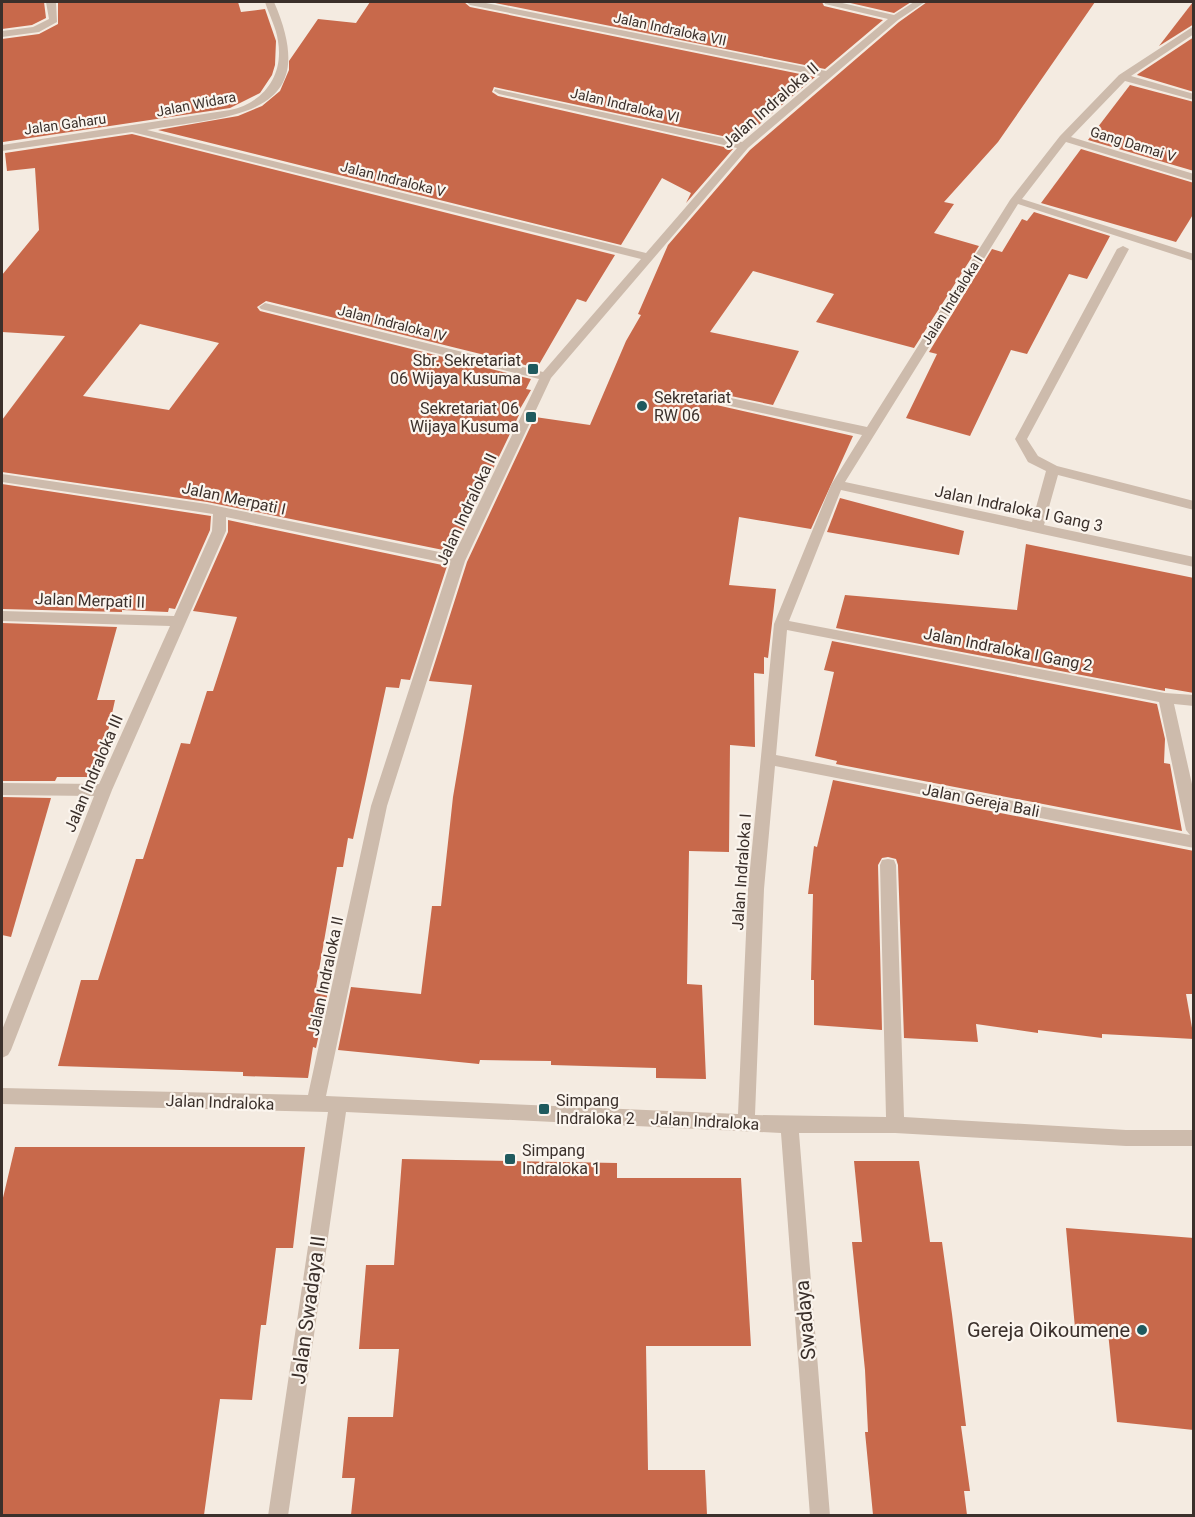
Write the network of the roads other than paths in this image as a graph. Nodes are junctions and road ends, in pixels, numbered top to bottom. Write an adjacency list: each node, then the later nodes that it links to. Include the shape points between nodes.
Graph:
1 (51, 2): 8 (street, via 54,20 48,26)
2 (269, 2): 13 (street, Jalan Widara, via 282,29 284,66 260,102 242,110)
3 (470, 2): 9 (street, Jalan Indraloka VII)
4 (828, 2): 6 (street)
5 (920, 2): 6 (street, Jalan Indraloka II)
6 (895, 18): 9 (street, Jalan Indraloka II)
7 (1194, 29): 10 (street, Jalan Indraloka I)
8 (2, 34)
9 (829, 75): 15 (street, Jalan Indraloka II)
10 (1123, 77): 12 (street); 14 (street, Jalan Indraloka I)
11 (499, 91): 15 (street, Jalan Indraloka VI)
12 (1194, 97)
13 (132, 129): 16 (street, Jalan Gaharu); 20 (street, Jalan Indraloka V)
14 (1064, 138): 17 (street, Gang Damai V); 18 (street, Jalan Indraloka I)
15 (744, 146): 20 (street, Jalan Indraloka II)
16 (2, 148)
17 (1194, 178)
18 (1015, 200): 19 (street); 25 (street, Jalan Indraloka I)
19 (1126, 243): 21 (street); 26 (street, via 1022,439 1034,459)
20 (647, 257): 23 (street, Jalan Indraloka II)
21 (1194, 258)
22 (265, 307): 23 (street, Jalan Indraloka IV)
23 (546, 377): 32 (street, Jalan Indraloka II)
24 (712, 398): 25 (street)
25 (869, 432): 28 (street, Jalan Indraloka I)
26 (1053, 469): 29 (street); 31 (street)
27 (2, 478): 30 (street, Jalan Merpati I)
28 (837, 485): 31 (street, Jalan Indraloka I Gang 3); 36 (street, Jalan Indraloka I)
29 (1194, 506)
30 (220, 512): 32 (street, Jalan Merpati I); 35 (street, Jalan Indraloka III, via 219,531)
31 (1037, 528): 33 (street, Jalan Indraloka I Gang 3)
32 (458, 561): 47 (street, Jalan Indraloka II, via 379,806)
33 (1194, 562)
34 (2, 616): 35 (street, Jalan Merpati II)
35 (177, 621): 41 (street, Jalan Indraloka III)
36 (781, 624): 37 (street, Jalan Indraloka I Gang 2); 39 (street, Jalan Indraloka I)
37 (1165, 698): 38 (street, Jalan Indraloka I Gang 2); 42 (street)
38 (1194, 701)
39 (768, 759): 43 (street, Jalan Gereja Bali); 49 (street, Jalan Indraloka I, via 756,889)
40 (2, 789): 41 (street)
41 (105, 790): 45 (street, Jalan Indraloka III)
42 (1194, 830)
43 (1194, 842)
44 (888, 865): 51 (street)
45 (2, 1050)
46 (2, 1096): 47 (street, Jalan Indraloka)
47 (315, 1104): 48 (street, Jalan Indraloka)
48 (338, 1104): 49 (street, Jalan Indraloka); 53 (street, Jalan Swadaya II)
49 (746, 1123): 50 (street, Jalan Indraloka)
50 (789, 1125): 51 (street, Jalan Indraloka); 54 (street, Swadaya)
51 (895, 1125): 52 (street, Jalan Indraloka)
52 (1194, 1138)
53 (278, 1515)
54 (820, 1515)

